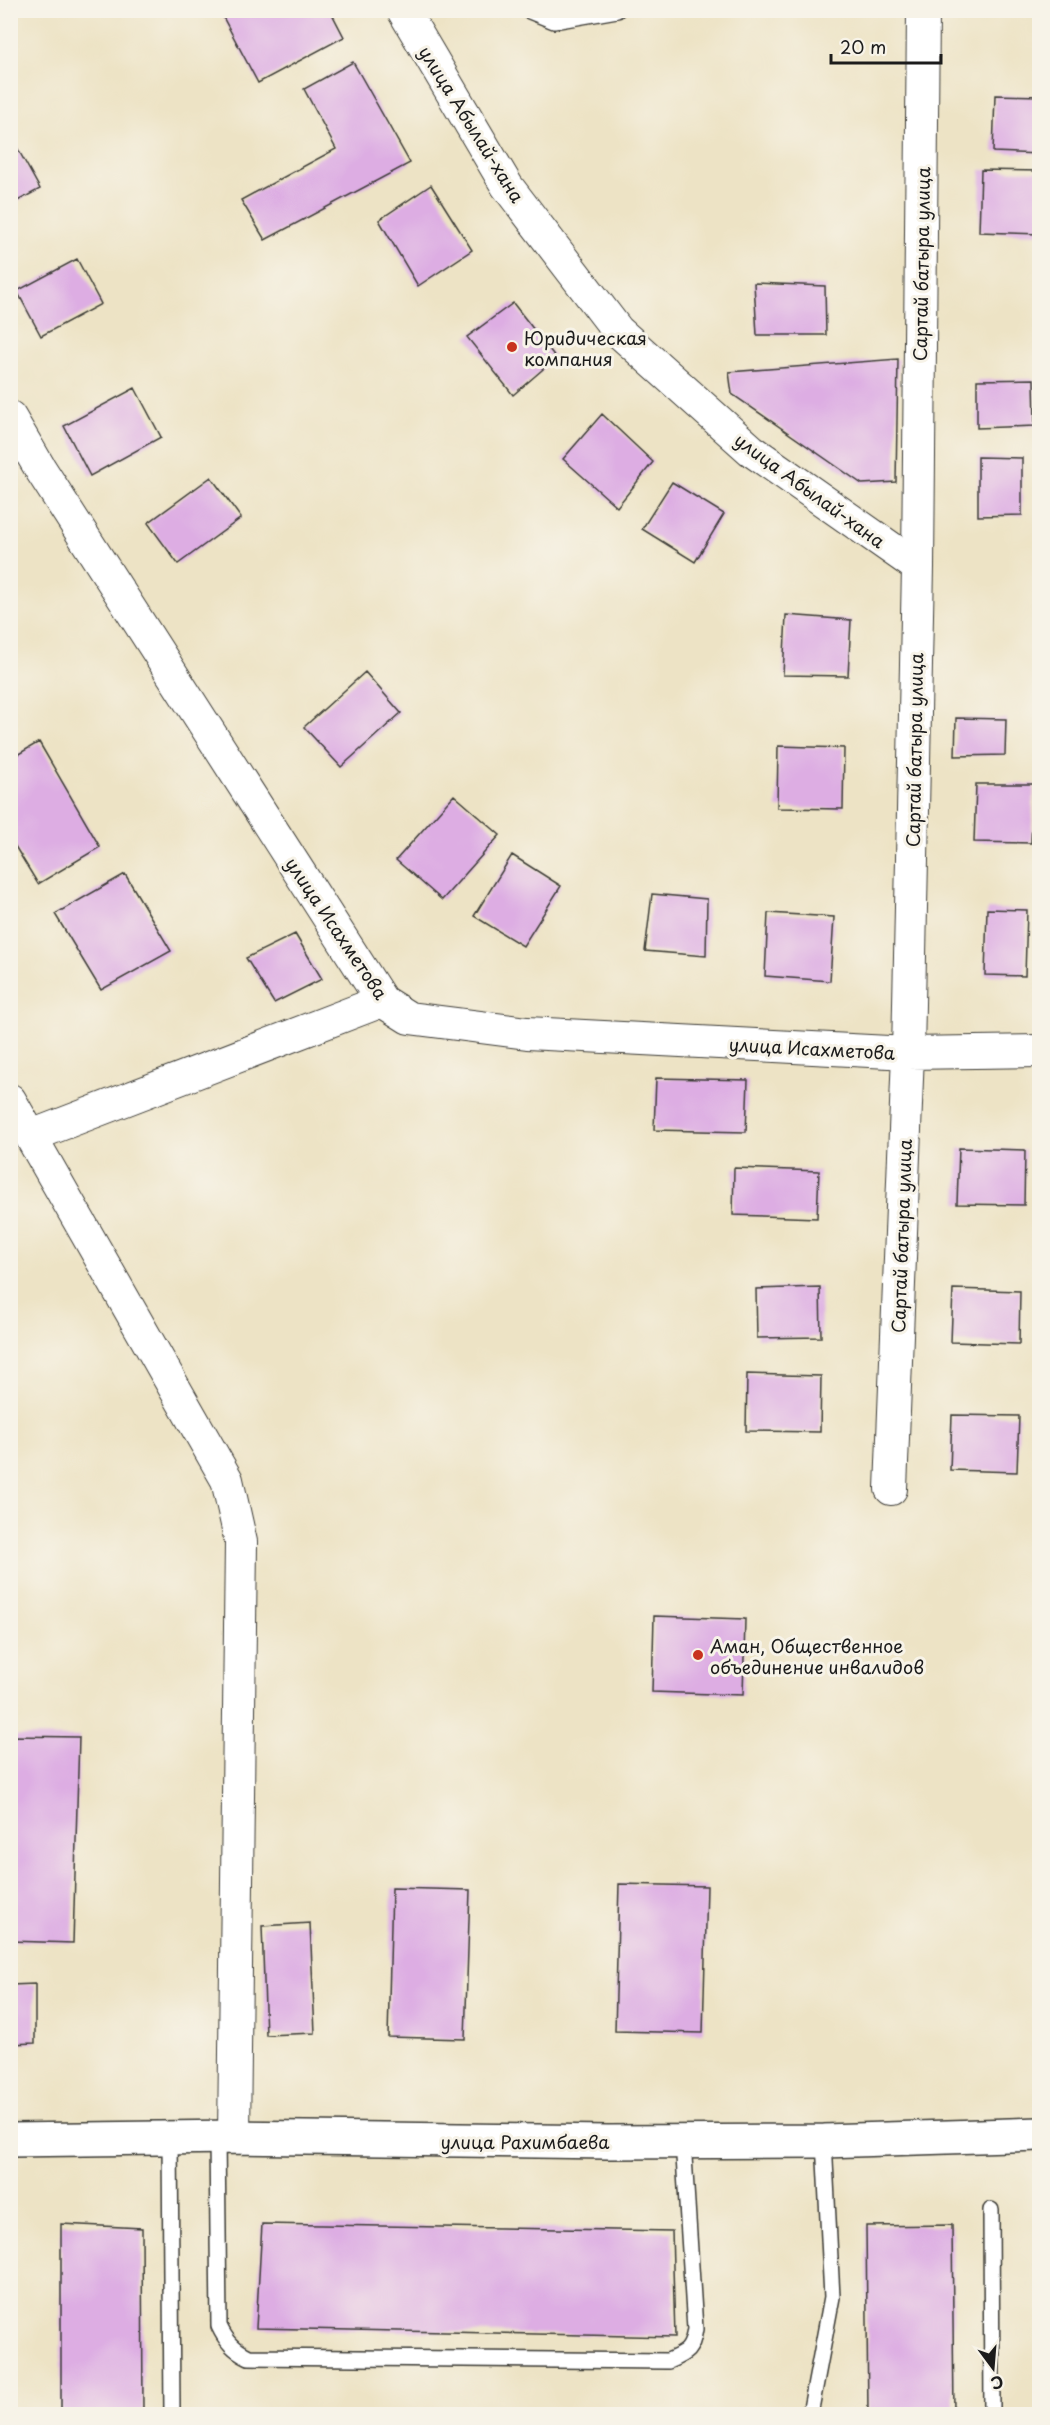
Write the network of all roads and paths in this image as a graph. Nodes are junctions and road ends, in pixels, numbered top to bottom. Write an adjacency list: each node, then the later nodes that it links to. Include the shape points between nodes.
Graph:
1 (403, 10): 6 (street, улица Абылай-хана, via 507,186 618,331 751,450)
2 (527, 10): 3 (lane, via 554,21)
3 (617, 10)
4 (923, 10): 6 (street, Сартай батыра улица)
5 (10, 417): 7 (street, улица Исахметова)
6 (918, 567): 9 (street, Сартай батыра улица)
7 (382, 1001): 9 (street, улица Исахметова, via 409,1018 527,1034); 11 (street)
8 (1040, 1052): 9 (street, улица Исахметова)
9 (908, 1053): 12 (street, Сартай батыра улица)
10 (10, 1100): 11 (street)
11 (31, 1136): 14 (street, via 227,1480 241,1542)
12 (891, 1489)
13 (1040, 2134): 18 (street, улица Рахимбаева)
14 (226, 2137): 15 (street, улица Рахимбаева); 17 (street, улица Рахимбаева); 17 (lane, via 219,2326 225,2340 237,2351 249,2357 668,2361 693,2345 695,2329)
15 (170, 2138): 16 (street, улица Рахимбаева); 20 (lane)
16 (10, 2140)
17 (683, 2141): 18 (street, улица Рахимбаева)
18 (824, 2141): 21 (lane, via 832,2297)
19 (992, 2210): 22 (lane)
20 (172, 2415)
21 (810, 2415)
22 (992, 2415)

